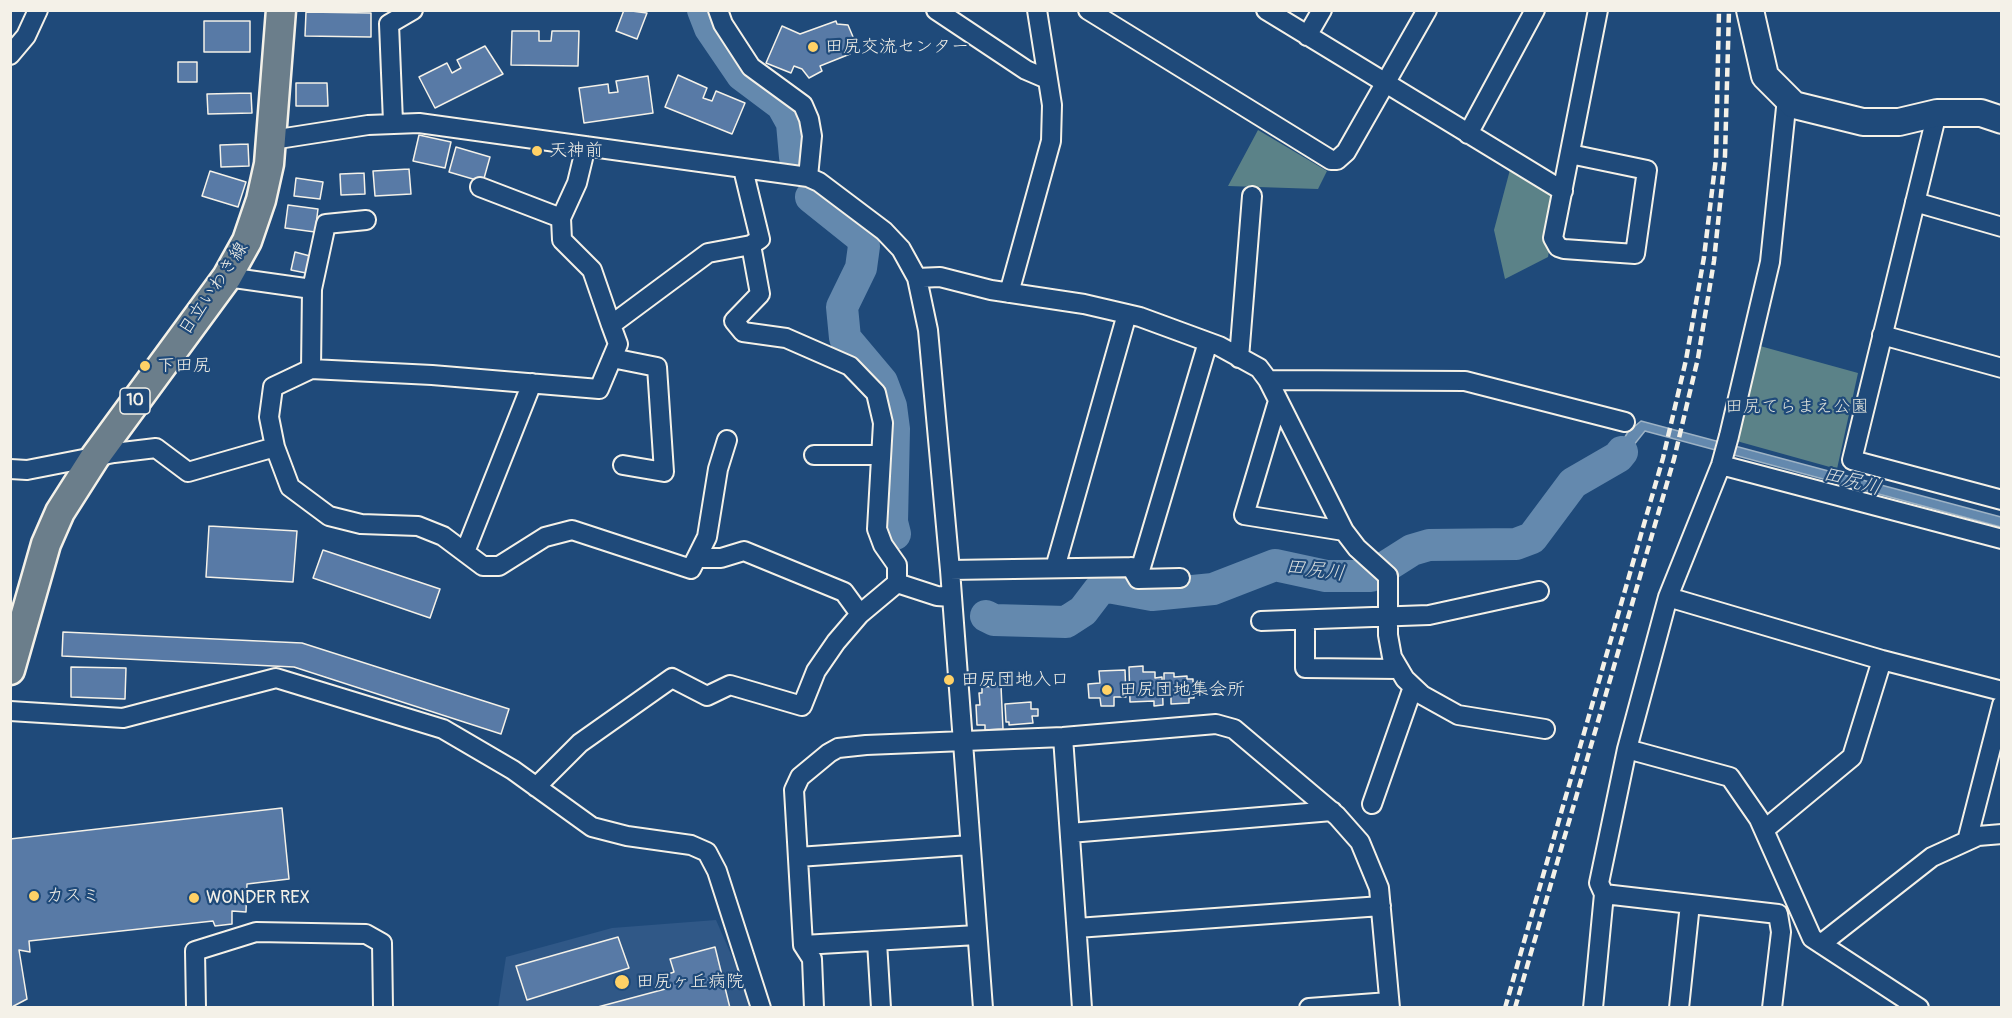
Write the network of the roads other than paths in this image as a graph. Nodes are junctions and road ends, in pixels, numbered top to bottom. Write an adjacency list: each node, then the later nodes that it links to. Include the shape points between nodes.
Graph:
1 (38, 10): 15 (street, via 26,36)
2 (281, 10): 23 (main road, 日立いわき線 / 10)
3 (413, 10): 21 (street, via 389,24)
4 (718, 10): 27 (street, via 752,67 803,105 812,136)
5 (936, 10): 16 (street, via 1026,70)
6 (1037, 10): 16 (street)
7 (1088, 10): 17 (street, via 1331,160 1346,152)
8 (1266, 10): 14 (street)
9 (1322, 10): 14 (street)
10 (1427, 10): 17 (street)
11 (1535, 10): 22 (street)
12 (1598, 10): 25 (street)
13 (1750, 10): 18 (street, via 1765,76)
14 (1307, 36): 17 (street)
15 (10, 55)
16 (1047, 79): 39 (street, via 1052,141)
17 (1386, 84): 22 (street)
18 (1787, 98): 19 (street, via 1794,105 1863,122 1899,122); 56 (street, via 1770,262)
19 (1937, 113): 20 (street, via 1981,113); 31 (street)
20 (2001, 120)
21 (393, 122): 23 (street); 24 (street)
22 (1468, 134): 29 (street)
23 (272, 141): 36 (main road, 日立いわき線 / 10, via 255,220)
24 (586, 146): 26 (street); 32 (street, via 577,183)
25 (1570, 154): 29 (street); 29 (street, via 1647,170 1635,254 1558,247 1553,238)
26 (743, 169): 27 (street); 35 (street, via 760,239)
27 (808, 177): 37 (street, via 884,231 910,262)
28 (480, 187): 32 (street)
29 (1563, 191)
30 (1252, 196): 45 (street)
31 (1915, 202): 34 (street); 42 (street)
32 (561, 218): 41 (street, via 562,240 592,270)
33 (366, 220): 38 (street, via 326,224)
34 (2001, 227)
35 (751, 245): 41 (street, via 708,254); 55 (street, via 760,294 734,321 743,332 786,338 850,366 876,393 883,423)
36 (226, 276): 38 (street); 57 (main road, 日立いわき線 / 10)
37 (917, 278): 39 (street, via 940,277); 67 (street, via 928,330)
38 (312, 289): 47 (street)
39 (1009, 293): 40 (street)
40 (1127, 314): 43 (street); 66 (street)
41 (612, 325): 44 (street, via 618,344)
42 (1882, 335): 46 (street); 60 (street, via 1852,460)
43 (1208, 342): 45 (street); 65 (street, via 1141,567)
44 (612, 358): 49 (street, via 599,389); 58 (street, via 657,367 664,472)
45 (1239, 358): 48 (street, via 1259,368)
46 (2001, 368)
47 (311, 369): 49 (street); 53 (street, via 273,387 269,417)
48 (1268, 380): 50 (street); 51 (street, via 1465,381)
49 (532, 383): 63 (street)
50 (1278, 401): 61 (street); 61 (street, via 1244,515)
51 (1625, 422)
52 (727, 440): 64 (street, via 707,537)
53 (275, 447): 57 (street, via 189,472 156,448); 63 (street, via 290,487 329,516 361,524 418,526 443,536)
54 (814, 455): 55 (street)
55 (881, 455): 69 (street, via 877,529 897,565)
56 (1724, 455): 62 (street); 72 (street)
57 (95, 457): 59 (street, via 27,470); 79 (main road, 日立いわき線 / 10, via 60,512 46,544)
58 (623, 465)
59 (10, 469)
60 (2001, 500)
61 (1344, 531): 74 (street, via 1383,571)
62 (2001, 539)
63 (465, 552): 64 (street, via 483,566 499,566 544,537 572,530 691,569)
64 (697, 558): 73 (street, via 721,558 744,550 844,592)
65 (1131, 567): 66 (street); 68 (street, via 1138,579)
66 (1055, 568): 67 (street)
67 (950, 570): 71 (street)
68 (1180, 578)
69 (897, 583): 71 (street); 73 (street)
70 (1539, 591): 74 (street, via 1429,615)
71 (952, 597): 86 (street)
72 (1668, 597): 77 (street); 87 (street)
73 (860, 614): 88 (street, via 816,671 802,706 730,685 706,696 672,678 580,743)
74 (1388, 618): 75 (street); 78 (street, via 1392,657)
75 (1305, 620): 76 (street); 78 (street, via 1305,668)
76 (1261, 621)
77 (1882, 660): 81 (street); 91 (street, via 1852,757)
78 (1398, 669): 80 (street)
79 (10, 670)
80 (1413, 687): 84 (street, via 1458,715); 89 (street)
81 (2001, 691)
82 (2001, 705): 94 (street)
83 (10, 711): 88 (street, via 123,718 276,678 443,729)
84 (1545, 729)
85 (1064, 737): 86 (street); 90 (street, via 1227,725); 92 (street)
86 (964, 741): 95 (street); 96 (street, via 866,745 829,753 800,777 794,790)
87 (1627, 749): 91 (street, via 1730,777); 97 (street, via 1599,883)
88 (536, 787): 108 (street, via 592,827 691,845 707,852 717,871)
89 (1372, 804)
90 (1332, 811): 92 (street); 99 (street, via 1366,852 1376,875)
91 (1764, 830): 103 (street, via 1812,939)
92 (1070, 833): 100 (street)
93 (2001, 834): 94 (street)
94 (1966, 841): 103 (street, via 1932,857)
95 (970, 845): 96 (street); 101 (street)
96 (798, 856): 104 (street)
97 (1604, 894): 98 (street); 114 (street)
98 (1690, 904): 115 (street); 116 (street, via 1778,914 1781,932)
99 (1381, 906): 100 (street); 105 (street)
100 (1077, 928): 112 (street)
101 (977, 935): 102 (street); 111 (street)
102 (877, 942): 104 (street); 110 (street)
103 (1821, 944): 117 (street)
104 (803, 945): 109 (street, via 812,960)
105 (1389, 1005): 113 (street)
106 (196, 1008): 107 (street, via 195,951 256,932 366,934 382,943)
107 (383, 1008)
108 (761, 1008)
109 (814, 1008)
110 (881, 1008)
111 (983, 1008)
112 (1082, 1008)
113 (1309, 1008)
114 (1593, 1008)
115 (1679, 1008)
116 (1772, 1008)
117 (1919, 1008)

